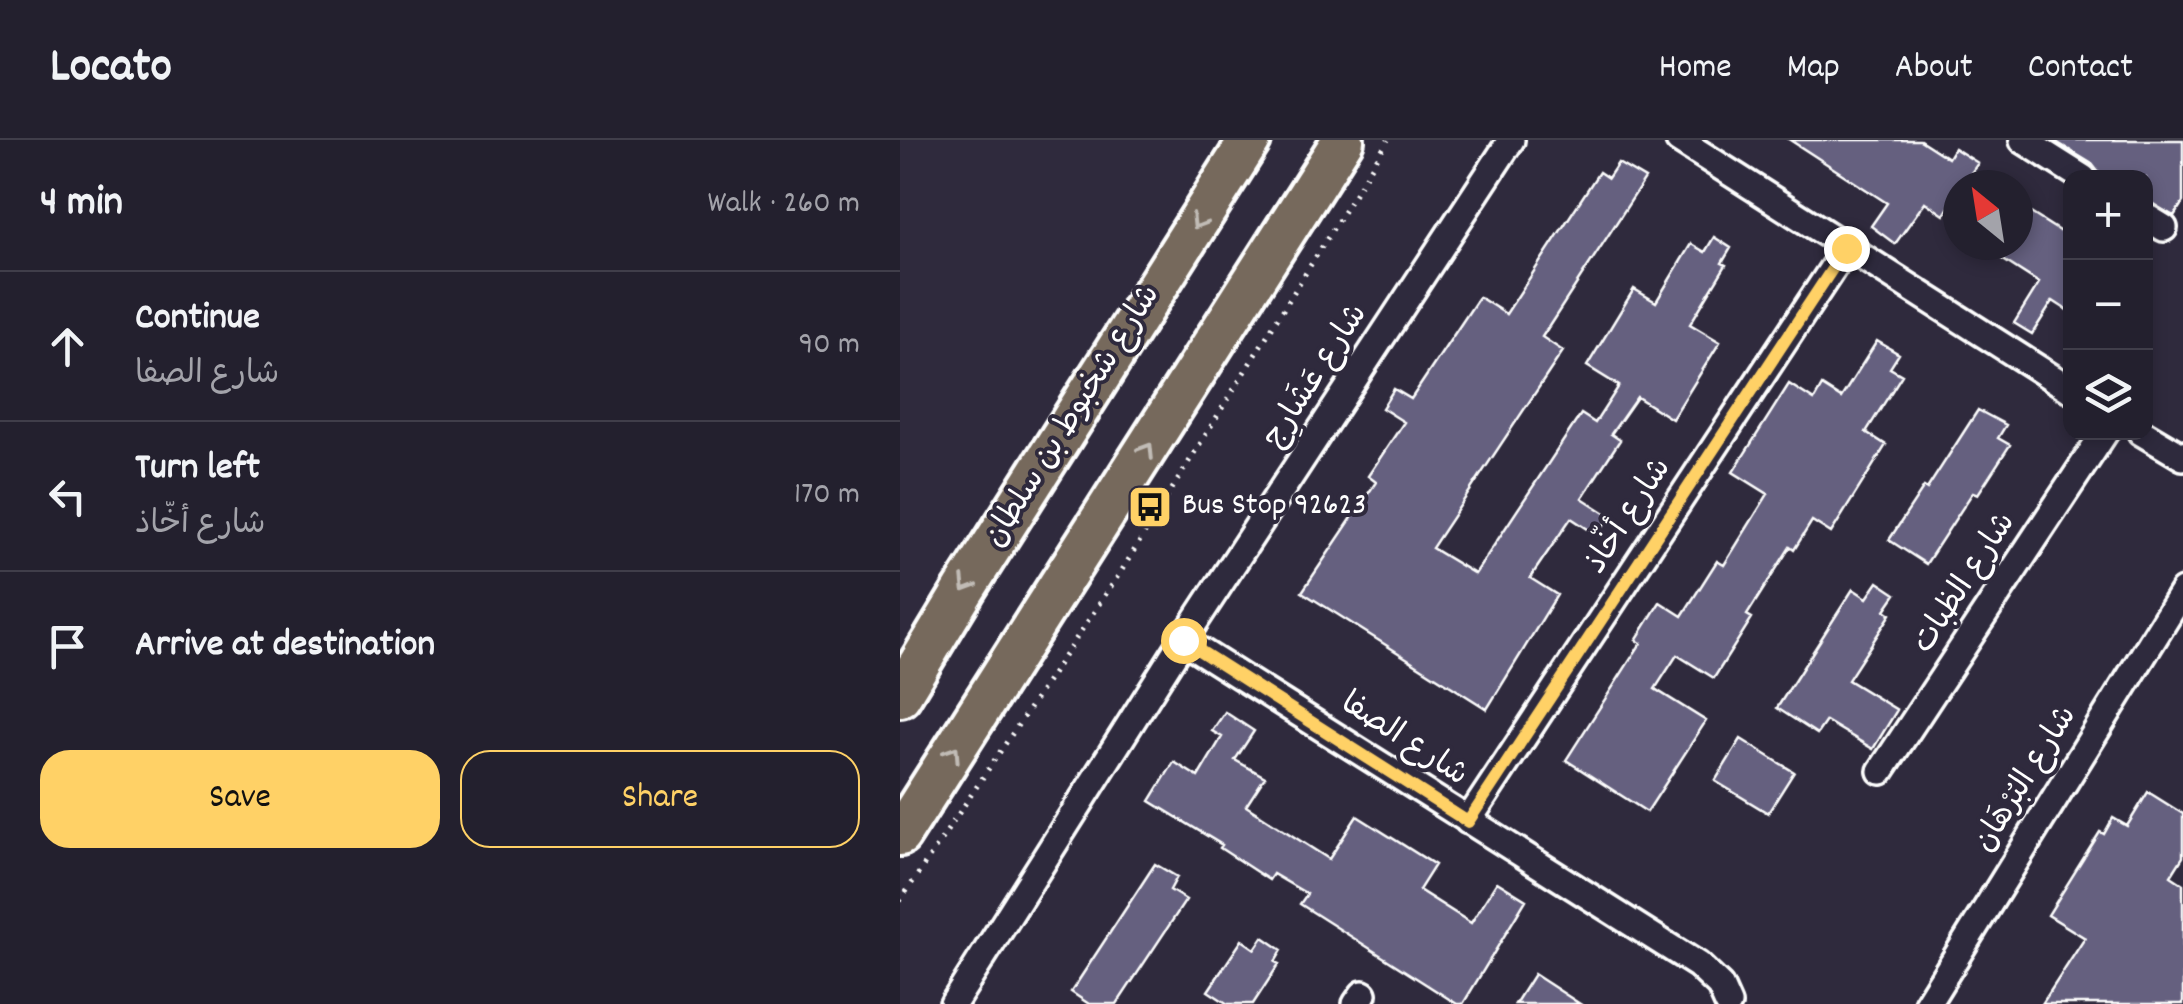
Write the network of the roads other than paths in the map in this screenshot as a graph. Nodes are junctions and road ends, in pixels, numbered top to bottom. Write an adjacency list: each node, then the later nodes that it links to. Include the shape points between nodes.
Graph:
1 (1250, 140): 14 (main road, شارع شخبوط بن سلطان, one-way to 14)
2 (1343, 140): 17 (main road, one-way to 2)
3 (1511, 140): 13 (street, شارع عَشَارِج)
4 (1678, 140): 7 (street)
5 (2023, 140): 6 (street)
6 (2070, 170)
7 (1846, 248): 8 (street); 16 (street, شارع أخّاذ)
8 (2063, 385)
9 (2153, 439): 11 (street)
10 (2100, 440): 15 (street, شارع الظبات)
11 (2183, 457)
12 (2183, 591): 20 (street, شارع البُرْهَان)
13 (1183, 640): 16 (street, شارع الصفا); 18 (street, شارع عَشَارِج)
14 (900, 696)
15 (1881, 772)
16 (1468, 822): 19 (street, شارع الصفا, via 1698,966)
17 (900, 835)
18 (953, 1004)
19 (1728, 1004)
20 (1927, 1004)

